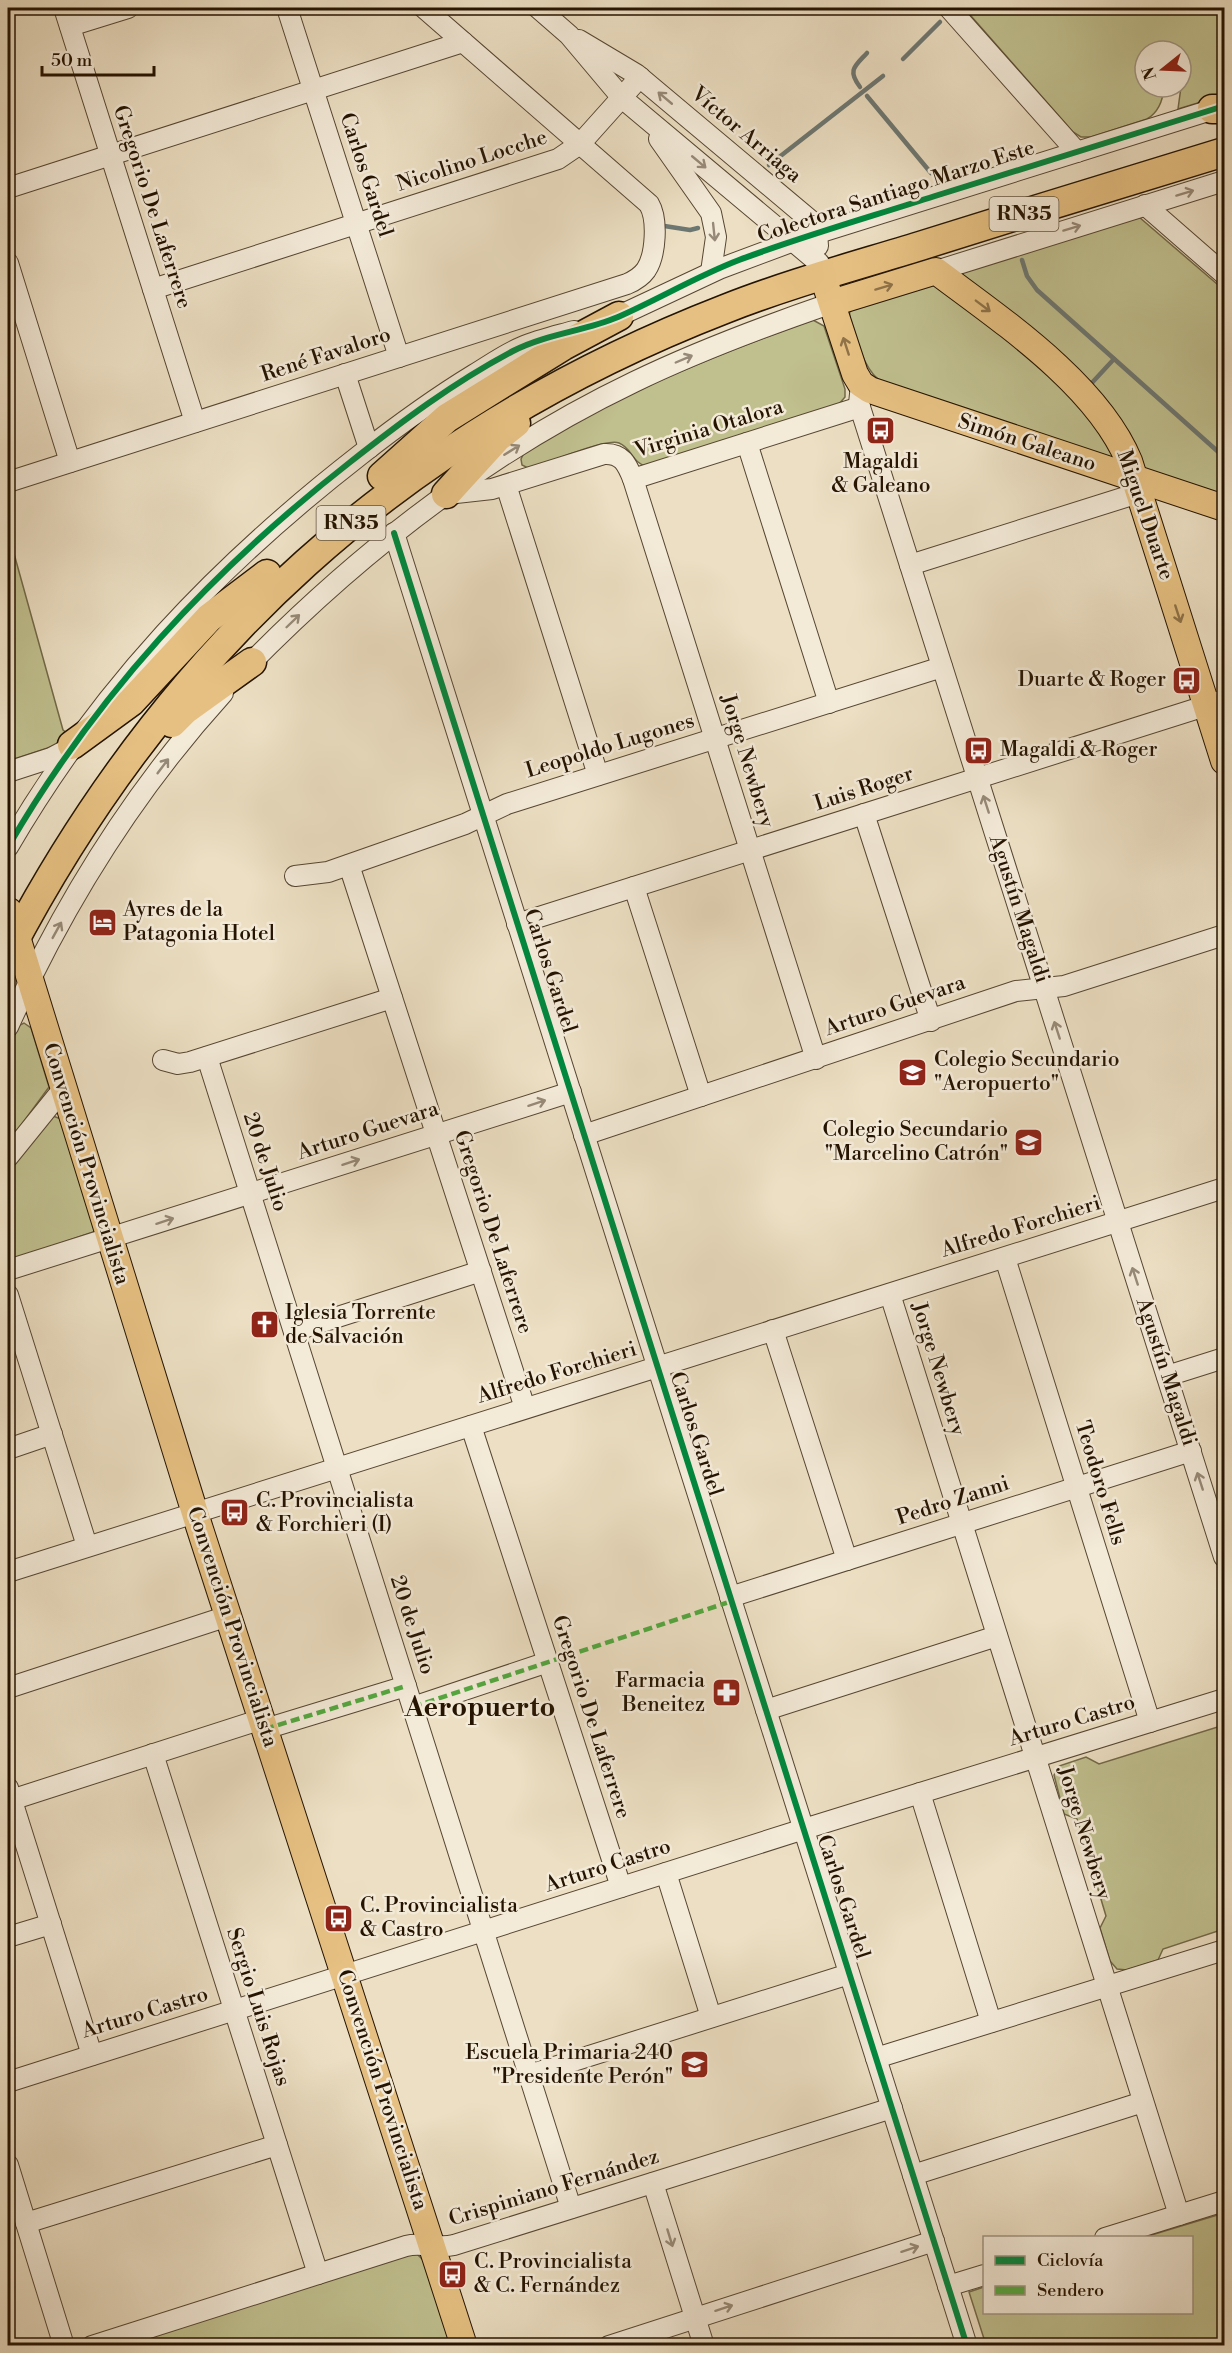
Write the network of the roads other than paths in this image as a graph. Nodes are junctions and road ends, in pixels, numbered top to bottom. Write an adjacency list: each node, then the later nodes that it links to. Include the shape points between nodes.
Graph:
1 (129, 8): 6 (street)
2 (287, 8): 10 (street, Carlos Gardel)
3 (424, 8): 8 (street)
4 (538, 8): 7 (street, Víctor Arriaga)
5 (949, 8): 16 (street)
6 (67, 17): 18 (street, Gregorio De Laferrere)
7 (569, 35): 9 (street, Víctor Arriaga); 11 (street, Víctor Arriaga)
8 (463, 42): 10 (street); 15 (street)
9 (640, 78): 11 (street, Nicolino Locche); 25 (street, Víctor Arriaga, one-way to 9, via 810,220)
10 (314, 90): 18 (street); 24 (street, Carlos Gardel)
11 (622, 98): 13 (street, Víctor Arriaga); 15 (street, Nicolino Locche)
12 (1220, 108): 16 (street, Colectora Santiago Marzo Este)
13 (639, 113): 26 (street, Víctor Arriaga, one-way to 26); 30 (street, one-way to 30, via 711,213 716,237)
14 (1224, 137): 28 (highway, RN35)
15 (580, 144): 24 (street, Nicolino Locche, via 547,164); 36 (street, René Favaloro, via 651,208 656,224 650,261 641,276 627,284)
16 (1077, 152): 25 (street, Colectora Santiago Marzo Este)
17 (1224, 152): 21 (highway, RN35)
18 (110, 155): 22 (street); 32 (street, Gregorio De Laferrere)
19 (1224, 167): 21 (highway)
20 (1224, 181): 23 (street, one-way to 20)
21 (1127, 182): 28 (highway, RN35)
22 (8, 188)
23 (1145, 206): 29 (street, one-way to 23); 31 (street)
24 (356, 223): 32 (street, Nicolino Locche); 36 (street, Carlos Gardel)
25 (818, 233): 26 (street, Colectora Santiago Marzo Este); 28 (street)
26 (793, 241): 28 (street, Víctor Arriaga); 30 (street, Colectora Santiago Marzo Este)
27 (8, 263): 42 (street)
28 (821, 269): 33 (main road, Agustín Magaldi); 35 (highway, RN35); 43 (highway, RN35, via 679,311 569,358 490,403)
29 (936, 271): 33 (main road, one-way to 29); 47 (main road, Miguel Duarte, one-way to 47, via 1020,334 1068,378 1114,433)
30 (711, 272): 34 (street, Colectora Santiago Marzo Este)
31 (1224, 274)
32 (153, 290): 39 (street, Gregorio De Laferrere)
33 (832, 303): 38 (main road, Agustín Magaldi, one-way to 33); 48 (street, one-way to 33, via 544,431 632,383 738,337)
34 (619, 316): 41 (street, Colectora Santiago Marzo Este, via 518,348 437,398); 43 (highway, via 447,418)
35 (671, 331): 48 (highway, via 624,364 507,429); 67 (highway, RN35, via 570,377 496,420 402,484 312,556 250,616 169,706 116,773)
36 (399, 357): 37 (street, René Favaloro)
37 (345, 375): 39 (street, René Favaloro); 41 (street)
38 (862, 397): 40 (street, Virginia Otalora); 47 (main road, Simón Galeano, via 877,393); 51 (street, Agustín Magaldi)
39 (195, 422): 42 (street, René Favaloro)
40 (747, 443): 44 (street, Virginia Otalora); 55 (street)
41 (369, 448): 58 (street, Colectora Santiago Marzo Este, via 286,513 209,586 138,662)
42 (70, 462): 45 (street, René Favaloro)
43 (382, 476): 52 (highway, RN35)
44 (633, 478): 46 (street, Virginia Otalora, via 623,459 608,453); 57 (street, Jorge Newbery)
45 (8, 482)
46 (506, 485): 48 (street, Virginia Otalora); 61 (street)
47 (1144, 486): 49 (main road, Simón Galeano); 51 (street); 56 (main road, Miguel Duarte, one-way to 56)
48 (446, 494): 50 (street)
49 (1224, 508)
50 (394, 532): 53 (street, one-way to 50, via 327,589); 64 (street, Carlos Gardel)
51 (910, 565): 54 (street, Agustín Magaldi)
52 (267, 574): 58 (highway, via 209,618 130,702); 71 (highway, RN35, via 203,640 126,731 69,812)
53 (252, 662): 67 (highway, via 177,717 99,819); 74 (street, one-way to 53, via 86,880 142,794 195,725)
54 (942, 667): 55 (street, Leopoldo Lugones); 62 (street, Agustín Magaldi)
55 (829, 703): 57 (street, Leopoldo Lugones)
56 (1216, 703): 59 (main road, Miguel Duarte); 62 (street, Luis Roger)
57 (715, 739): 61 (street, Leopoldo Lugones); 66 (street, Jorge Newbery)
58 (72, 745): 60 (street, via 57,756); 65 (street, Colectora Santiago Marzo Este)
59 (1224, 761)
60 (8, 772)
61 (598, 775): 64 (street, Leopoldo Lugones)
62 (978, 778): 63 (street, Luis Roger); 75 (street, Agustín Magaldi, one-way to 62)
63 (864, 814): 66 (street, Luis Roger); 77 (street)
64 (483, 815): 68 (street, Leopoldo Lugones, via 465,825); 72 (street, Carlos Gardel)
65 (8, 847)
66 (750, 850): 70 (street, Luis Roger); 80 (street, Jorge Newbery)
67 (57, 864): 71 (highway, RN35)
68 (349, 865): 69 (street, Leopoldo Lugones, via 324,874); 76 (street, Gregorio De Laferrere)
69 (295, 876)
70 (634, 887): 72 (street, Luis Roger); 84 (street)
71 (9, 924): 74 (main road, Convención Provincialista)
72 (517, 924): 83 (street, Carlos Gardel)
73 (1224, 935): 75 (street, Arturo Guevara, via 1070,985)
74 (30, 982): 78 (street); 82 (main road, Convención Provincialista)
75 (1044, 989): 77 (street, Arturo Guevara, via 1016,991); 90 (street, Agustín Magaldi, one-way to 75)
76 (392, 998): 79 (street); 85 (street, Gregorio De Laferrere)
77 (931, 1021): 80 (street, Arturo Guevara)
78 (8, 1027)
79 (207, 1057): 81 (street, via 182,1064); 89 (street, 20 de Julio)
80 (816, 1059): 84 (street, Arturo Guevara)
81 (163, 1060)
82 (63, 1089): 87 (street); 91 (main road, Convención Provincialista)
83 (571, 1092): 85 (street, Arturo Guevara, one-way to 83); 86 (street, Carlos Gardel)
84 (701, 1096): 86 (street, Arturo Guevara)
85 (436, 1135): 89 (street, Arturo Guevara, one-way to 85); 94 (street, Gregorio De Laferrere)
86 (584, 1135): 100 (street, Carlos Gardel)
87 (8, 1157)
88 (1224, 1188): 90 (street, Alfredo Forchieri)
89 (250, 1194): 91 (street, Arturo Guevara, one-way to 89); 97 (street, 20 de Julio)
90 (1118, 1222): 92 (street, Alfredo Forchieri); 101 (street, Agustín Magaldi, one-way to 90)
91 (110, 1238): 93 (street, Arturo Guevara); 109 (main road, Convención Provincialista)
92 (1005, 1258): 95 (street, Alfredo Forchieri); 108 (street, Teodoro Fells)
93 (8, 1270)
94 (480, 1271): 97 (street); 102 (street, Gregorio De Laferrere)
95 (890, 1294): 98 (street, Alfredo Forchieri); 110 (street, Jorge Newbery)
96 (8, 1295): 104 (street)
97 (294, 1330): 107 (street, 20 de Julio)
98 (773, 1330): 100 (street, Alfredo Forchieri); 114 (street)
99 (1224, 1358): 101 (street)
100 (657, 1367): 102 (street, Alfredo Forchieri); 116 (street, Carlos Gardel)
101 (1167, 1376): 106 (street, Agustín Magaldi)
102 (525, 1408): 103 (street, Alfredo Forchieri)
103 (471, 1426): 107 (street, Alfredo Forchieri); 119 (street, Gregorio De Laferrere)
104 (52, 1434): 105 (street); 112 (street)
105 (8, 1449)
106 (1191, 1451): 108 (street, Pedro Zanni); 111 (street, Agustín Magaldi, one-way to 106)
107 (337, 1468): 109 (street, Alfredo Forchieri); 120 (street, 20 de Julio)
108 (1077, 1487): 110 (street, Pedro Zanni); 125 (street, Teodoro Fells)
109 (195, 1512): 112 (street, Alfredo Forchieri); 117 (main road, Convención Provincialista)
110 (962, 1524): 114 (street, Pedro Zanni); 118 (street, Jorge Newbery)
111 (1220, 1525): 113 (street, Agustín Magaldi)
112 (87, 1546): 115 (street, Alfredo Forchieri)
113 (1224, 1557)
114 (847, 1560): 116 (street, Pedro Zanni)
115 (8, 1572)
116 (730, 1597): 124 (street, Carlos Gardel)
117 (228, 1616): 121 (street); 126 (main road, Convención Provincialista)
118 (997, 1636): 124 (street); 128 (street, Jorge Newbery)
119 (548, 1662): 123 (street); 133 (street, Gregorio De Laferrere)
120 (406, 1686): 123 (street, 20 de Julio); 126 (street)
121 (8, 1688)
122 (1224, 1699): 125 (street, Arturo Castro)
123 (413, 1707): 135 (street, 20 de Julio)
124 (766, 1710): 131 (street, Carlos Gardel)
125 (1150, 1722): 128 (street, Arturo Castro)
126 (263, 1724): 127 (street); 139 (main road, Convención Provincialista)
127 (153, 1754): 130 (street); 141 (street, Sergio Luis Rojas)
128 (1035, 1757): 129 (street, Arturo Castro); 140 (street, Jorge Newbery)
129 (920, 1793): 131 (street, Arturo Castro); 143 (street)
130 (9, 1796): 134 (street)
131 (804, 1829): 132 (street, Arturo Castro); 138 (street, Carlos Gardel)
132 (666, 1873): 133 (street, Arturo Castro); 142 (street)
133 (621, 1887): 135 (street, Arturo Castro)
134 (51, 1924): 136 (street); 144 (street)
135 (484, 1931): 139 (street, Arturo Castro); 146 (street, 20 de Julio)
136 (8, 1937)
137 (1224, 1952): 140 (street)
138 (849, 1974): 142 (street); 145 (street, Carlos Gardel)
139 (345, 1975): 141 (street, Arturo Castro); 160 (main road, Convención Provincialista)
140 (1107, 1986): 143 (street); 148 (street, Jorge Newbery)
141 (234, 2010): 144 (street, Arturo Castro); 150 (street, Sergio Luis Rojas)
142 (711, 2018): 146 (street)
143 (992, 2022): 145 (street)
144 (92, 2055): 147 (street, Arturo Castro)
145 (876, 2058): 149 (street, Carlos Gardel)
146 (529, 2075): 155 (street, 20 de Julio)
147 (8, 2082)
148 (1143, 2102): 152 (street); 156 (street, Jorge Newbery)
149 (892, 2108): 152 (street, Carlos Gardel); 153 (street, Crispiniano Fernández)
150 (277, 2145): 157 (street); 161 (street, Sergio Luis Rojas)
151 (8, 2165): 157 (street)
152 (913, 2175): 159 (street, Carlos Gardel)
153 (652, 2183): 155 (street, Crispiniano Fernández); 164 (street, one-way to 164)
154 (1224, 2201): 156 (street)
155 (571, 2208): 160 (street, Crispiniano Fernández, via 449,2246)
156 (1179, 2215): 158 (street)
157 (26, 2223): 165 (street)
158 (1111, 2236)
159 (934, 2241): 163 (street, Carlos Gardel); 164 (street, one-way to 159)
160 (432, 2247): 161 (street, Crispiniano Fernández, via 410,2245); 167 (main road, Convención Provincialista)
161 (318, 2274): 166 (street, Crispiniano Fernández)
162 (983, 2275): 163 (street)
163 (948, 2286): 170 (street, Carlos Gardel)
164 (695, 2318): 168 (street); 169 (street)
165 (64, 2346)
166 (92, 2346)
167 (464, 2346)
168 (609, 2346)
169 (704, 2346)
170 (967, 2346)

